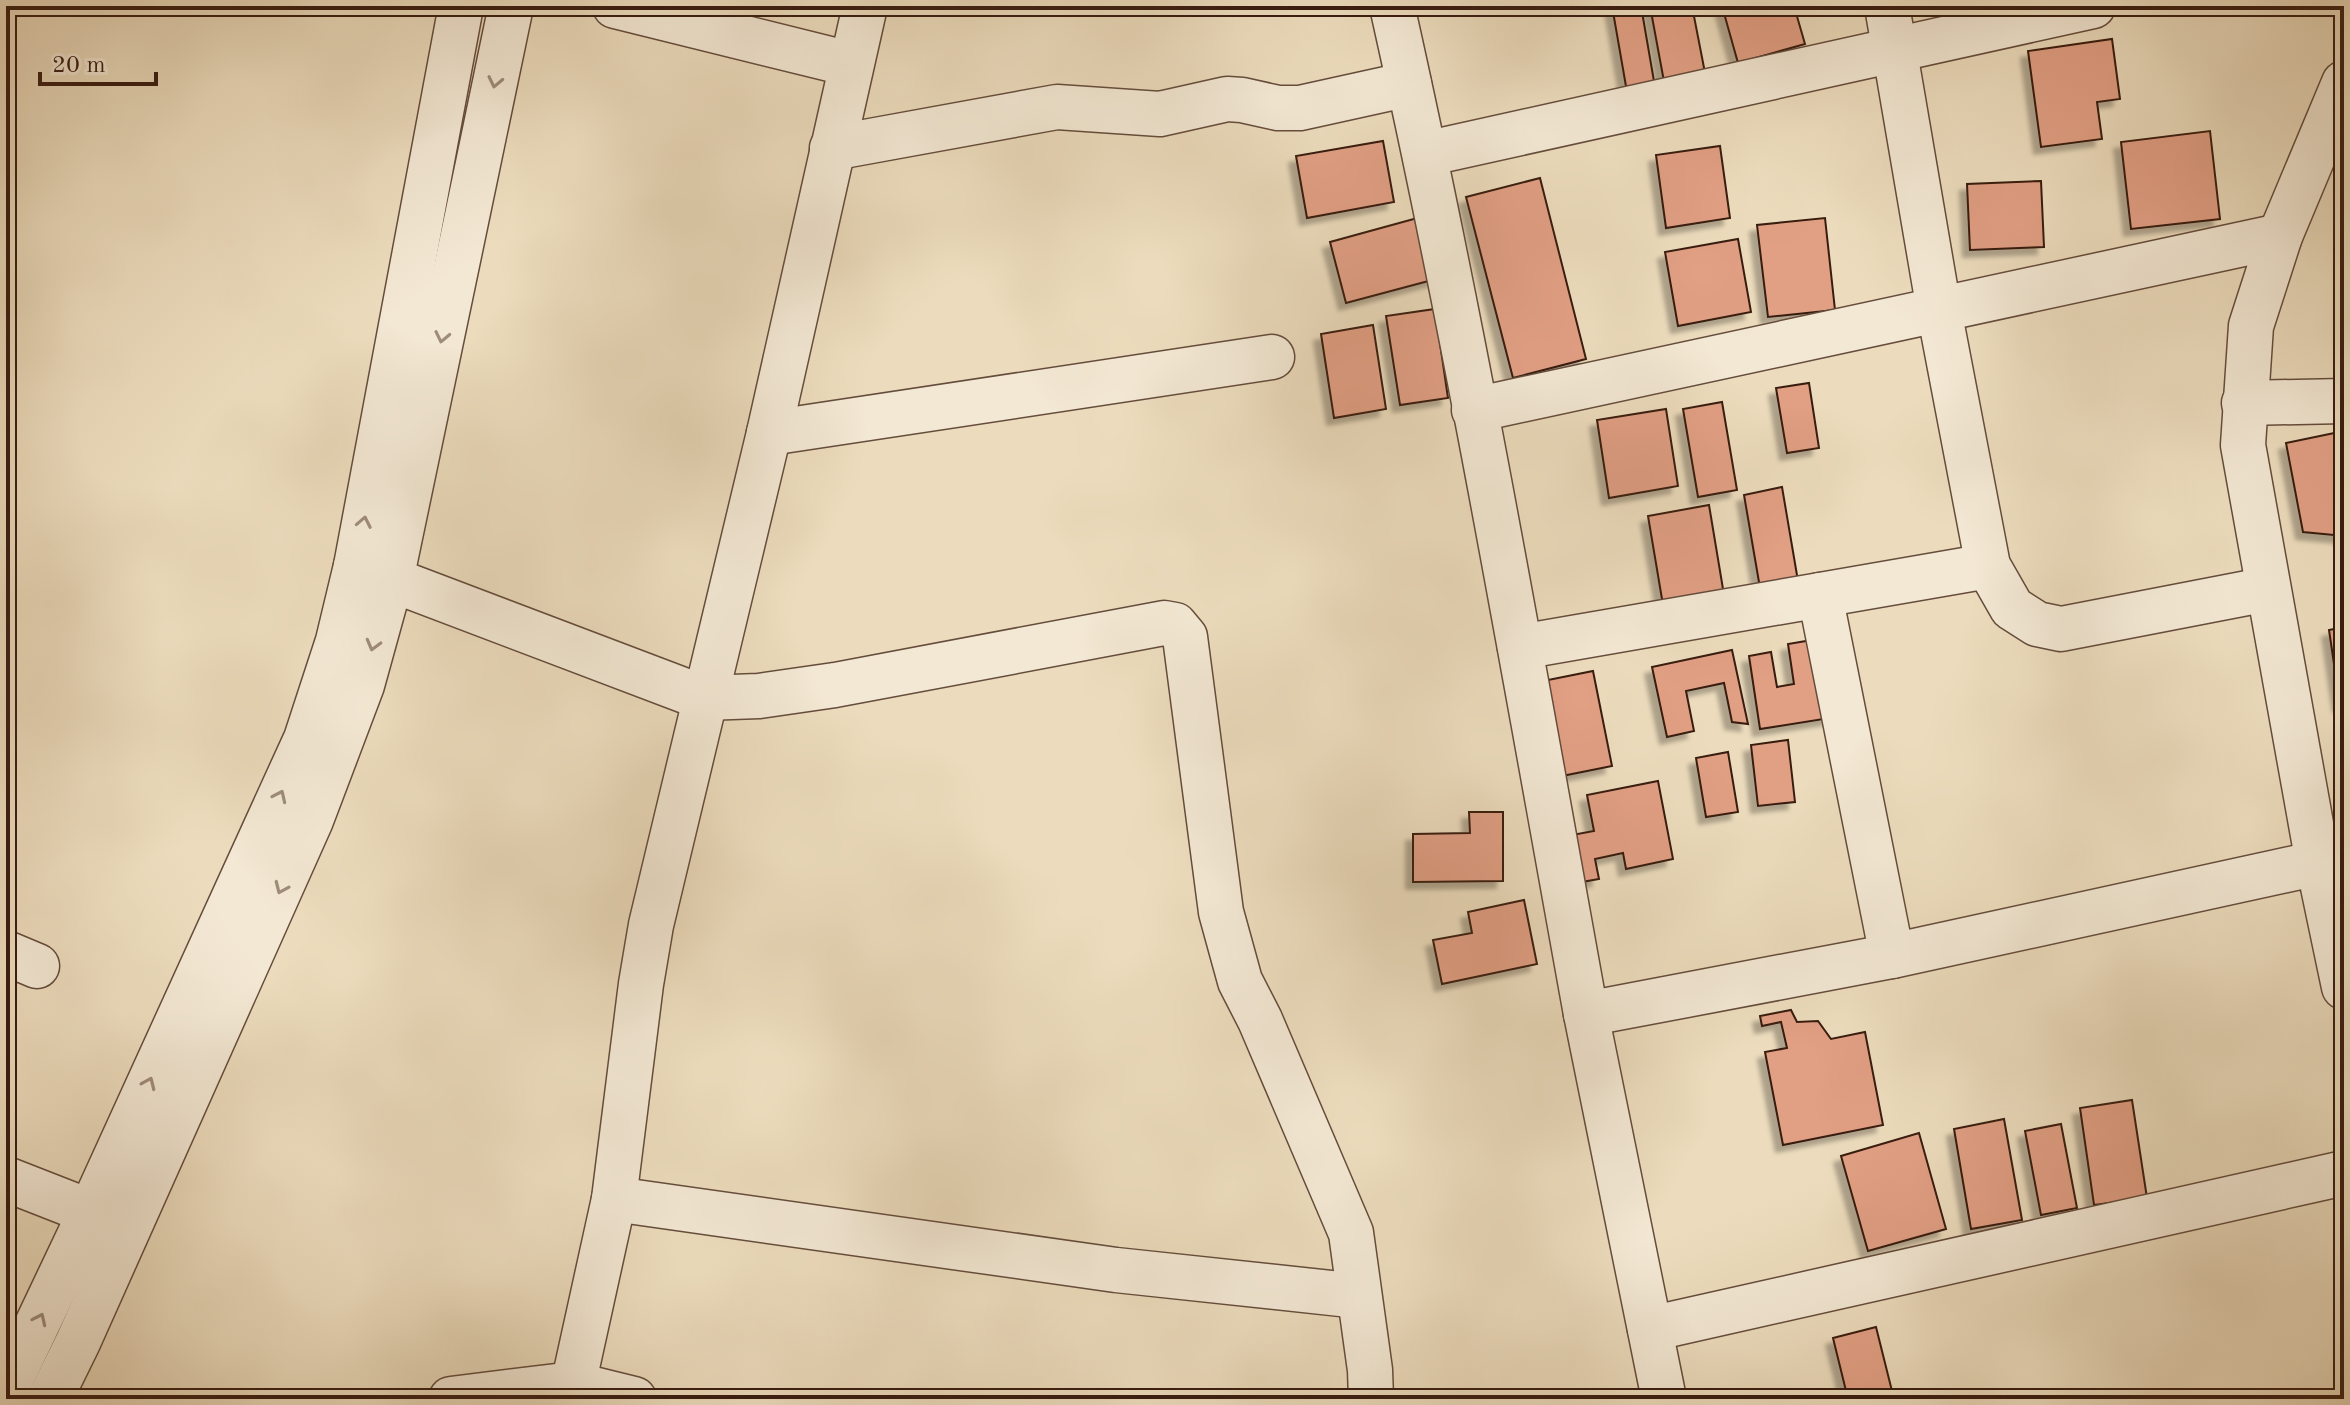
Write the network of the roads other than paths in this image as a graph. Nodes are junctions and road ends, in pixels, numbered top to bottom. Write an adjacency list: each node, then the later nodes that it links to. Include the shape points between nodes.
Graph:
1 (462, 6): 7 (street); 22 (street, one-way to 1)
2 (615, 6): 9 (street)
3 (865, 6): 9 (street)
4 (1392, 6): 11 (street)
5 (1887, 6): 8 (street)
6 (2093, 6): 8 (street)
7 (510, 11): 22 (street, one-way to 22)
8 (1896, 50): 13 (street); 15 (street)
9 (850, 64): 12 (street)
10 (2344, 83): 14 (street)
11 (1409, 84): 12 (street, via 1300,108 1227,99 1160,114 1057,107); 13 (street)
12 (832, 148): 20 (street)
13 (1425, 154): 19 (street)
14 (2280, 236): 15 (street); 18 (street, via 2251,326)
15 (1939, 310): 19 (street); 21 (street)
16 (1272, 357): 20 (street)
17 (2344, 401): 18 (street)
18 (2244, 403): 23 (street, via 2243,445)
19 (1474, 410): 25 (street)
20 (769, 433): 26 (street)
21 (1988, 566): 23 (street, via 2012,608 2037,624 2061,629); 24 (street)
22 (374, 573): 26 (street); 34 (street, via 362,685 311,820)
23 (2268, 589): 27 (street)
24 (1820, 595): 25 (street); 28 (street)
25 (1520, 647): 30 (street)
26 (704, 698): 33 (street, via 651,925); 35 (street, via 835,685 1175,625 1185,637 1221,912 1240,981 1351,1233)
27 (2331, 860): 28 (street); 29 (street)
28 (1892, 956): 30 (street)
29 (2344, 987)
30 (1586, 1014): 36 (street)
31 (2344, 1173): 36 (street)
32 (6, 1179): 34 (street)
33 (614, 1199): 35 (street, via 1116,1270); 38 (street)
34 (110, 1220): 37 (street, one-way to 34); 39 (street)
35 (1359, 1296): 42 (street)
36 (1650, 1329): 43 (street)
37 (6, 1390)
38 (572, 1392): 40 (street); 41 (street)
39 (50, 1399)
40 (451, 1399)
41 (634, 1399)
42 (1371, 1399)
43 (1664, 1399)

